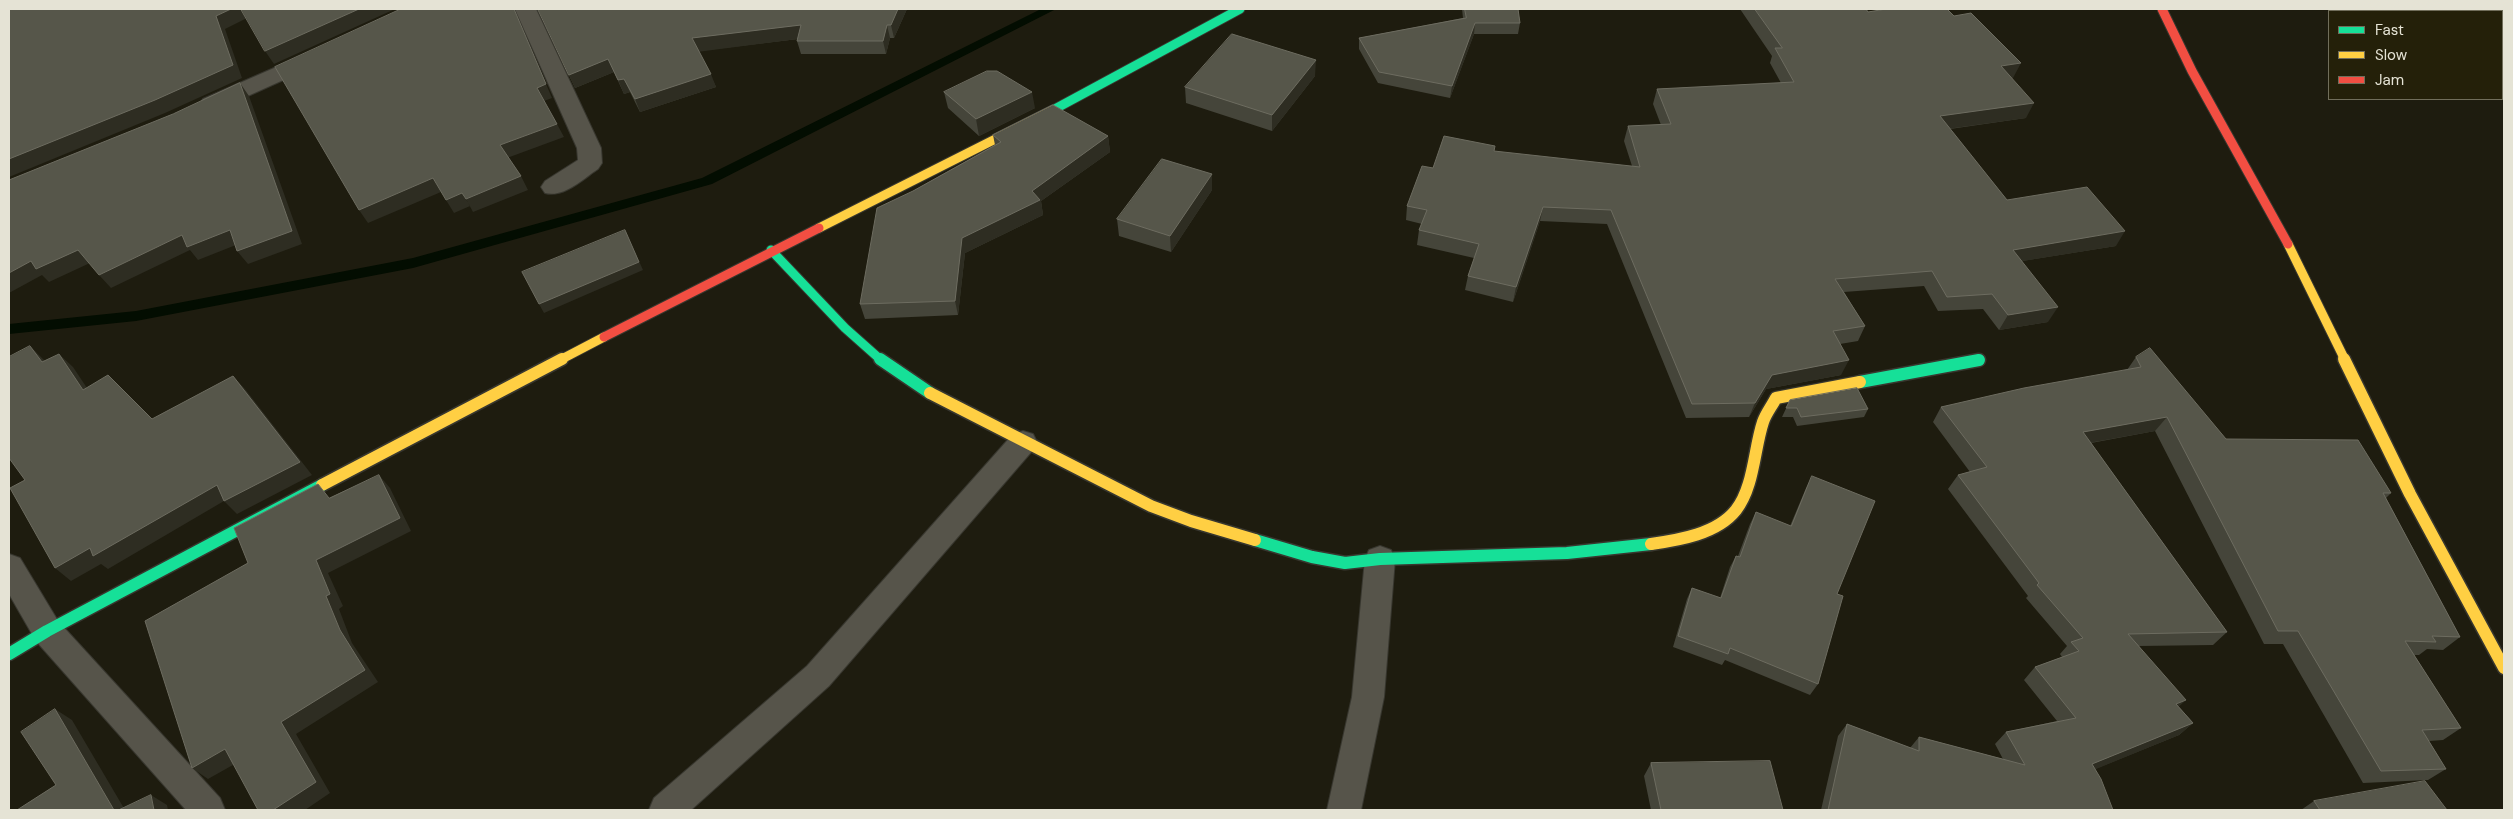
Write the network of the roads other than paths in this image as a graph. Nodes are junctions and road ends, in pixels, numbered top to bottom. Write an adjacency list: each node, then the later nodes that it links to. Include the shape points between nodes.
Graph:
1 (525, 9): 6 (street, via 589,148 590,163)
2 (1240, 9): 7 (street, via 1058,108)
3 (2162, 9): 14 (street, via 2192,71 2278,224 2410,494)
4 (332, 49): 5 (street)
5 (192, 112)
6 (553, 187)
7 (771, 250): 9 (street, via 856,336 902,376); 12 (street)
8 (1979, 360): 10 (street, via 1776,398 1764,419 1736,510 1719,524 1692,535 1654,544 1567,553)
9 (1023, 442): 10 (street, via 1151,506 1191,521 1312,558 1344,563); 16 (street, via 818,676)
10 (1380, 559): 17 (street, via 1368,697)
11 (9, 566): 12 (street)
12 (47, 631): 13 (street); 15 (street)
13 (9, 654)
14 (2504, 668)
15 (208, 810)
16 (666, 810)
17 (1344, 810)

